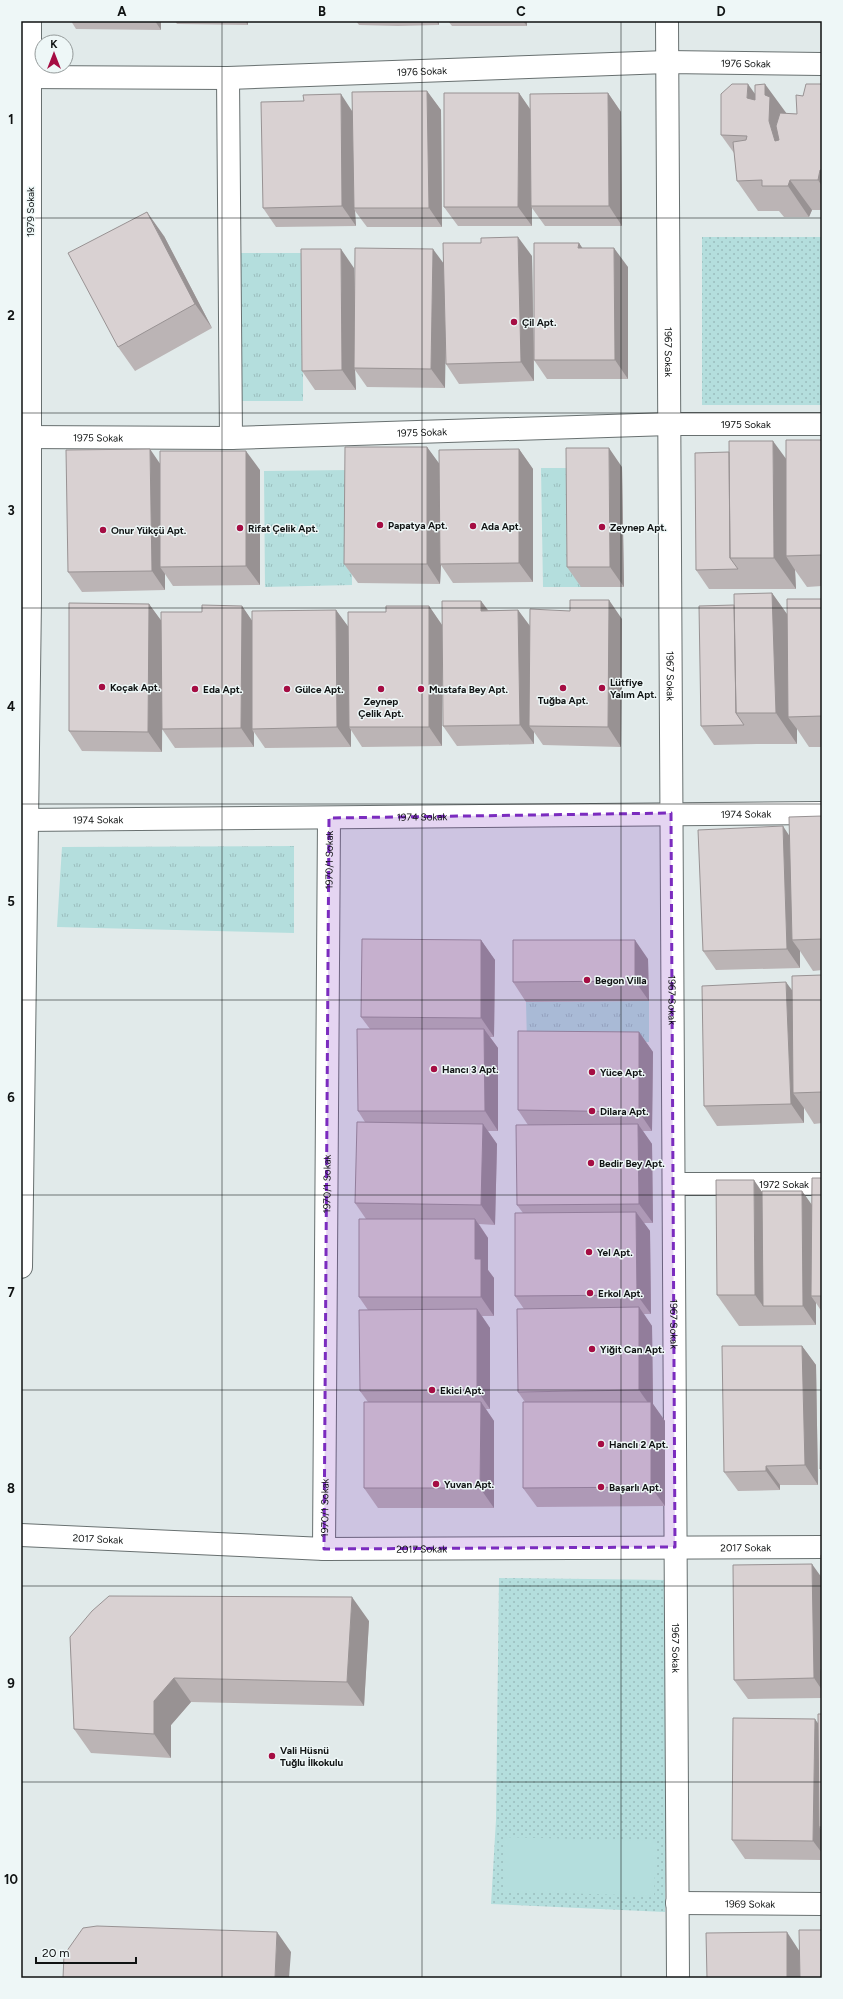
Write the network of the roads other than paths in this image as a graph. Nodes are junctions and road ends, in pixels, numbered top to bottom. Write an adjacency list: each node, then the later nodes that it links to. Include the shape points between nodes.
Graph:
1 (30, 21): 5 (street, 1979 Sokak)
2 (667, 21): 3 (street, 1967 Sokak)
3 (667, 62): 4 (street, 1976 Sokak); 6 (street, 1976 Sokak); 7 (street, 1967 Sokak)
4 (822, 64)
5 (26, 77): 6 (street, 1976 Sokak); 9 (street, 1979 Sokak)
6 (228, 78): 10 (street)
7 (669, 424): 8 (street, 1975 Sokak); 10 (street, 1975 Sokak); 12 (street, 1967 Sokak)
8 (822, 424)
9 (25, 437): 10 (street, 1975 Sokak); 11 (street, 1979 Sokak)
10 (230, 438)
11 (26, 600): 15 (street, 1979 Sokak)
12 (671, 813): 13 (street, 1974 Sokak); 14 (street, 1974 Sokak); 17 (street, 1967 Sokak)
13 (822, 813)
14 (329, 818): 15 (street, 1974 Sokak); 23 (street, 1970/1 Sokak)
15 (25, 820): 16 (street, 1979 Sokak)
16 (22, 1181): 19 (street, 1979 Sokak)
17 (674, 1184): 18 (street, 1972 Sokak); 21 (street, 1967 Sokak)
18 (822, 1184)
19 (21, 1266)
20 (21, 1535): 23 (street, 2017 Sokak)
21 (675, 1546): 22 (street, 2017 Sokak); 23 (street, 2017 Sokak); 24 (street, 1967 Sokak)
22 (822, 1547)
23 (324, 1549)
24 (677, 1903): 25 (street, 1969 Sokak); 26 (street, 1967 Sokak)
25 (822, 1904)
26 (678, 1978)

